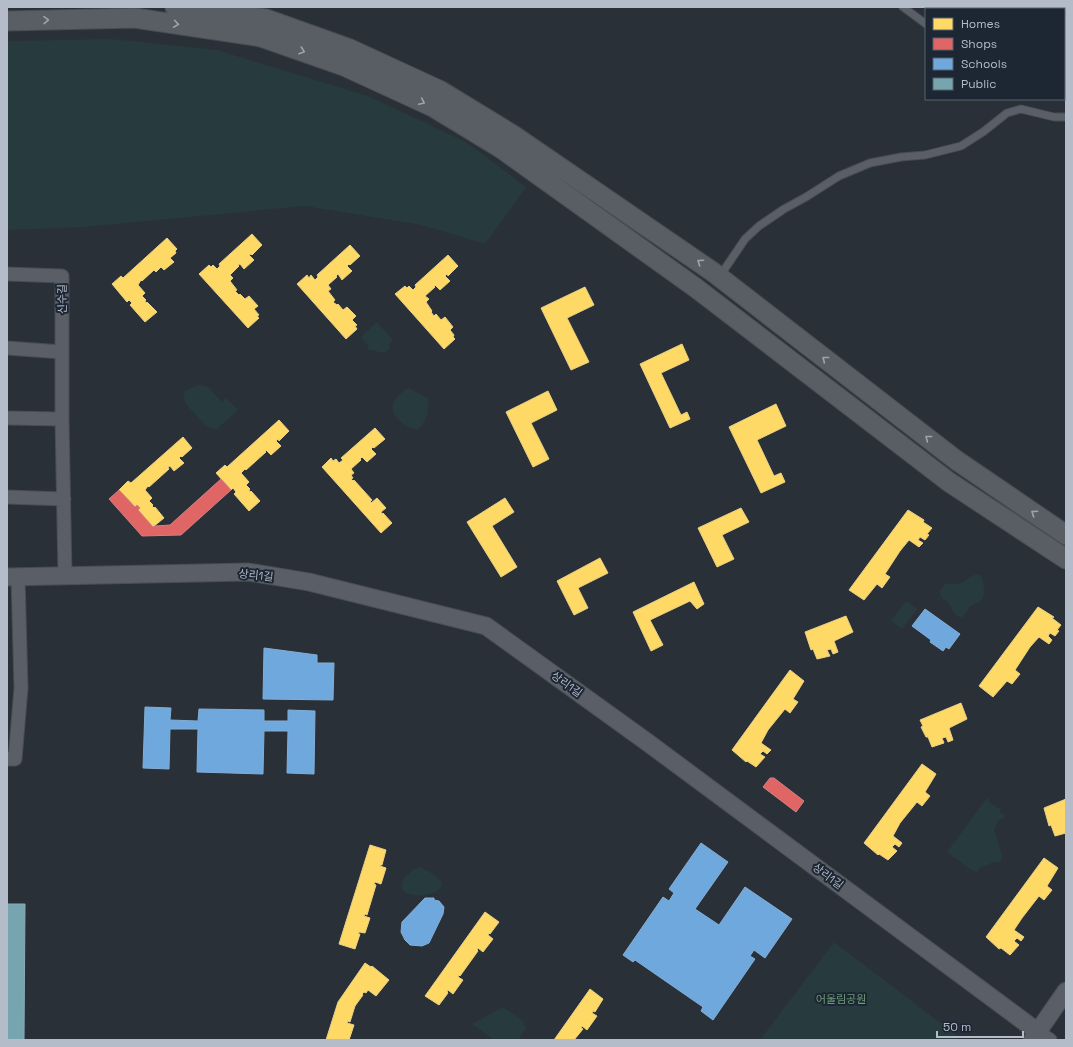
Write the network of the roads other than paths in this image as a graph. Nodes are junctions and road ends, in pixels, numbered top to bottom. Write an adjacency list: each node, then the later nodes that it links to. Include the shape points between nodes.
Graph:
1 (175, 7): 7 (main road, one-way to 1, via 513,135 441,91 350,49 266,19)
2 (903, 7): 4 (lane)
3 (7, 20): 15 (main road, one-way to 15, via 135,18 262,36 344,66 432,107 502,149 554,186 696,288 949,482)
4 (925, 23)
5 (1066, 117): 7 (lane, via 1054,117 1020,109 1007,113 961,146 870,163 840,176 759,226 745,239)
6 (7, 274): 9 (street, 신수길, via 62,276)
7 (720, 277): 14 (main road, one-way to 7, via 956,460)
8 (7, 348): 9 (street)
9 (62, 352): 11 (street, 신수길)
10 (7, 418): 11 (street)
11 (62, 420): 13 (street, 신수길)
12 (7, 497): 13 (street)
13 (64, 499): 16 (street, 신수길)
14 (1066, 535)
15 (1066, 559)
16 (66, 575): 17 (street, 상리1길); 20 (street, 상리1길, via 248,572 309,582 486,626 660,752)
17 (12, 576): 18 (street, via 21,688 15,759)
18 (7, 759)
19 (1066, 991): 20 (street)
20 (1040, 1037)

